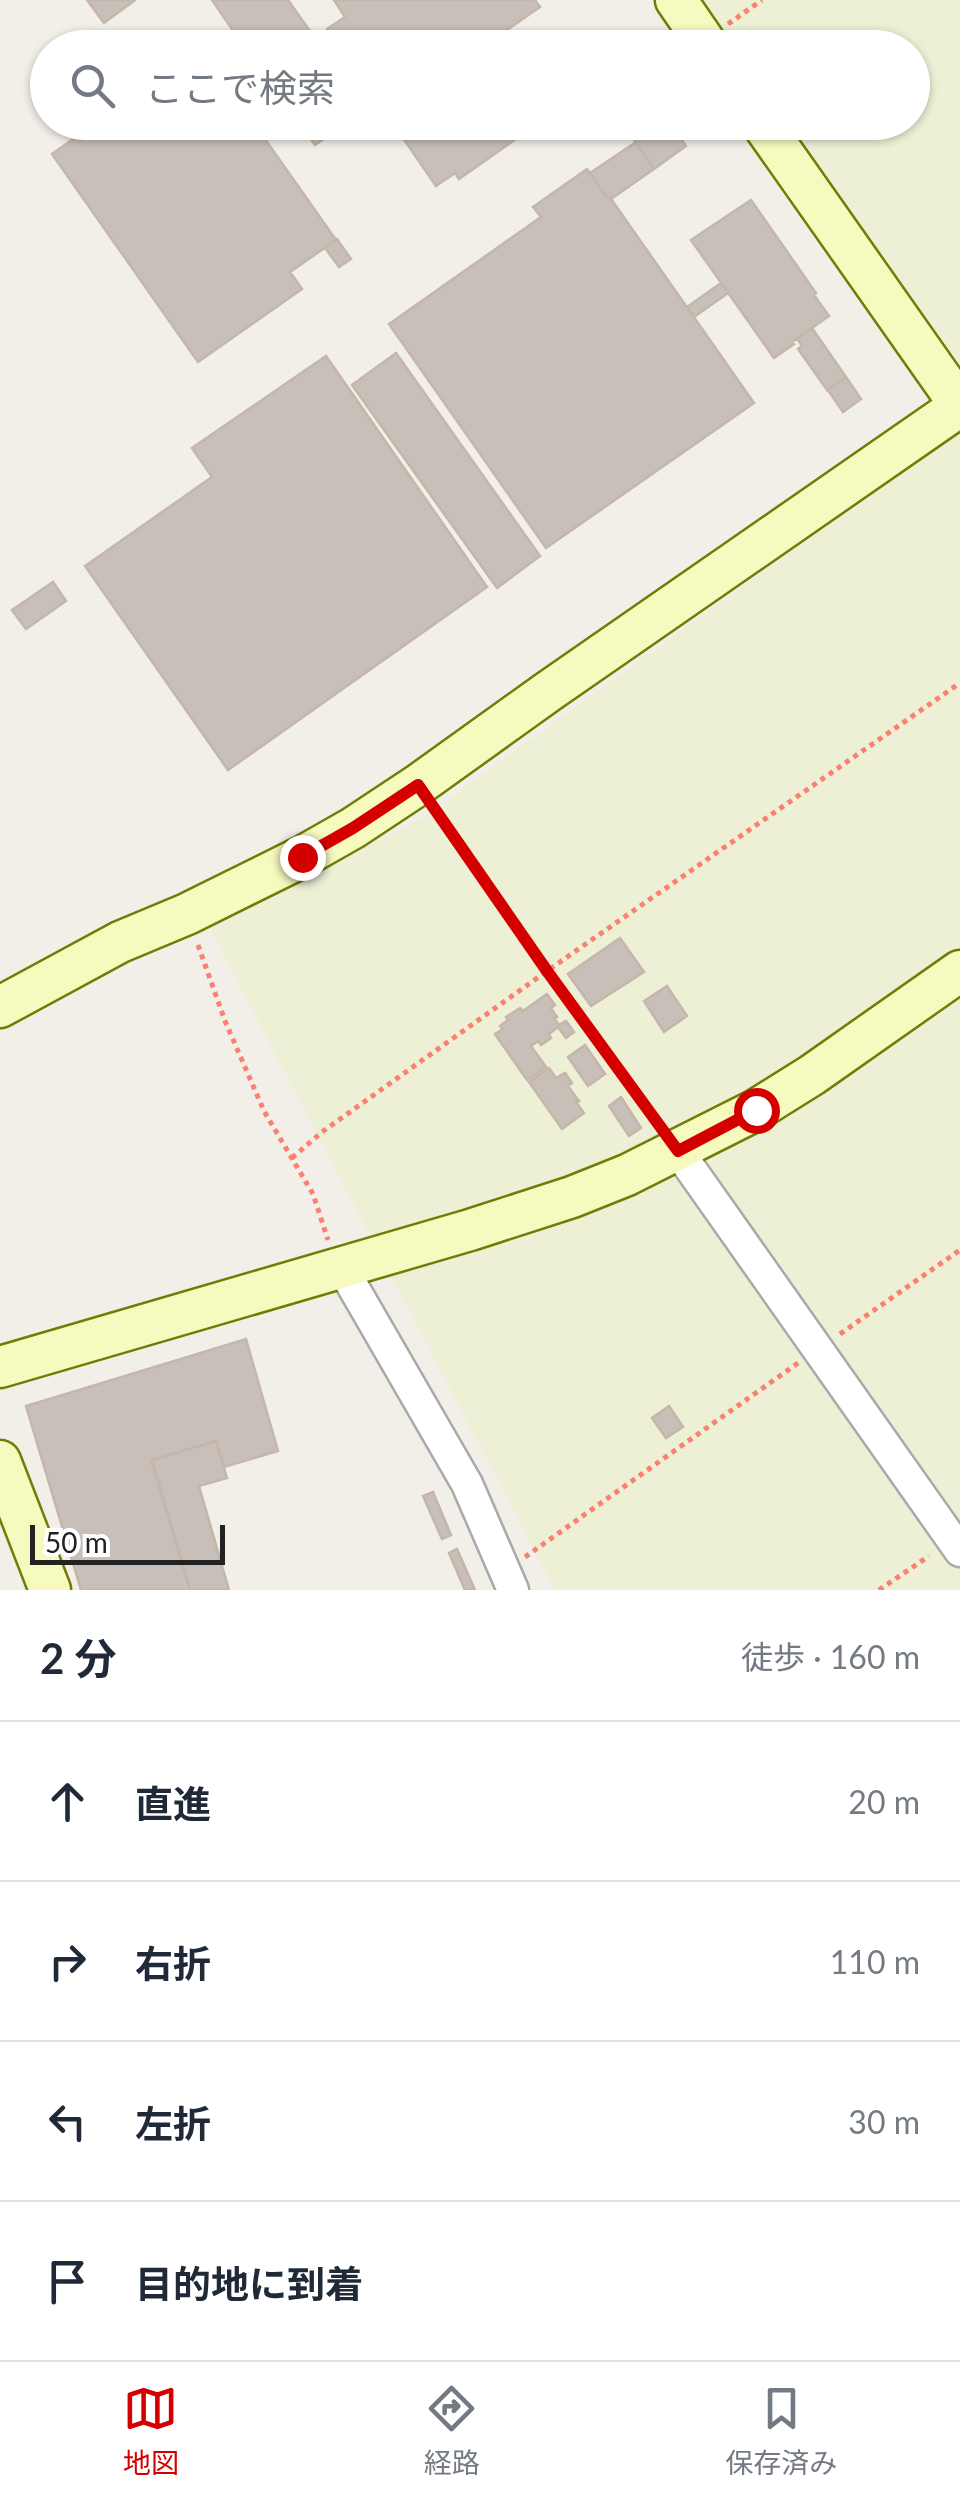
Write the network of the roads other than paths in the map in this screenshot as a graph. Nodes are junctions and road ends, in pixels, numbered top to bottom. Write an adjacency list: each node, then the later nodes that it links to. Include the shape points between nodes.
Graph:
1 (676, 0): 2 (street)
2 (697, 30)
3 (774, 140): 4 (street)
4 (960, 405): 6 (street, via 353,828)
5 (960, 971): 7 (street, via 812,1075)
6 (0, 1007)
7 (678, 1151): 8 (street, via 572,1197); 11 (street)
8 (340, 1266): 9 (street); 12 (street, via 466,1484)
9 (0, 1367)
10 (0, 1461): 13 (street)
11 (956, 1546)
12 (509, 1581)
13 (50, 1590)

